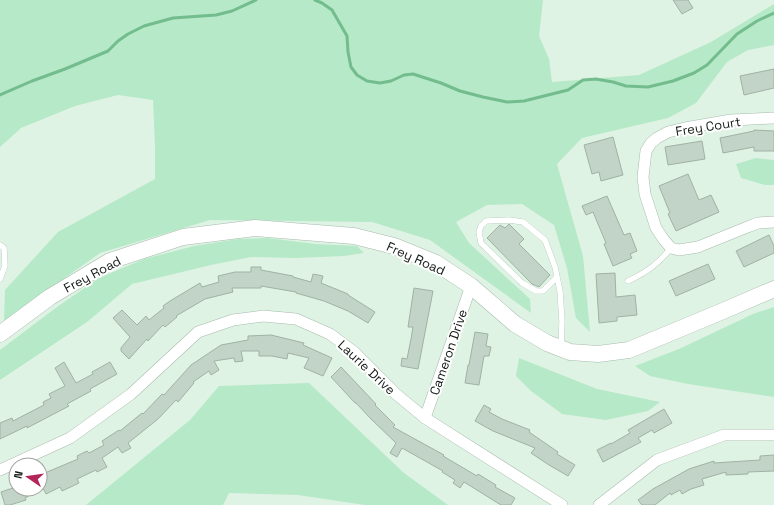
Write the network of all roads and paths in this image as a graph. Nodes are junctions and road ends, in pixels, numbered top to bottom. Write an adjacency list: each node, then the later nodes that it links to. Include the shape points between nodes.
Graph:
1 (774, 118): 4 (street, Frey Court, via 731,120 684,128 668,132 651,143 646,151 644,164 645,194 656,228)
2 (774, 222): 4 (street, via 745,228 698,247 679,250)
3 (0, 245): 6 (lane, via 4,248 5,266)
4 (671, 248): 7 (lane, via 653,267)
5 (557, 277): 5 (lane, via 545,240 523,222 486,221 481,226 481,243 522,283 536,291 544,291); 11 (lane, via 562,322)
6 (0, 279)
7 (628, 281)
8 (471, 286): 10 (street, Frey Road, via 436,263 394,246 354,236 255,228 183,237 110,261 50,297); 11 (street, Frey Road, via 515,324 547,343); 12 (street, Cameron Drive)
9 (774, 289): 11 (street, Frey Road, via 629,350 598,354 570,352)
10 (0, 334)
11 (561, 348)
12 (425, 418): 14 (street, Laurie Drive, via 396,394 354,352 330,334 296,319 263,316 233,320 198,332 132,394 70,438); 15 (street, Laurie Drive)
13 (774, 435): 16 (street, via 724,435 657,460)
14 (0, 470)
15 (562, 505)
16 (598, 505)

